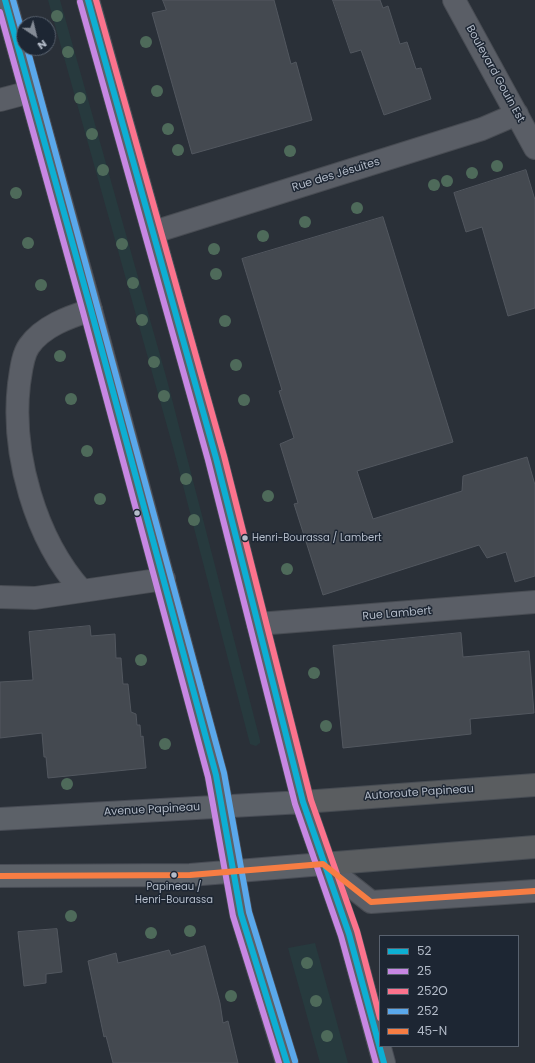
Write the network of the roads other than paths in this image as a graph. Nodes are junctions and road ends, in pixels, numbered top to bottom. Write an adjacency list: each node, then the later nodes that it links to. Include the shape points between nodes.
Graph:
1 (5, 0): 4 (main road)
2 (88, 0): 8 (main road)
3 (454, 0): 6 (street, Boulevard Gouin Est)
4 (30, 92): 5 (street); 9 (main road)
5 (0, 100)
6 (517, 114): 7 (street, Boulevard Gouin Est); 8 (street, Rue des Jésuites, via 482,129)
7 (535, 148)
8 (154, 232): 14 (main road)
9 (91, 310): 10 (main road); 11 (street, via 60,322 36,338 28,347 22,366 16,419 24,470 38,516 60,563)
10 (164, 579): 11 (street); 17 (main road, via 216,774)
11 (82, 591): 12 (street, via 35,598)
12 (0, 597)
13 (535, 602): 14 (street, Rue Lambert)
14 (258, 624): 16 (main road)
15 (535, 785): 16 (highway, Autoroute Papineau)
16 (303, 802): 17 (main road, Avenue Papineau); 20 (main road)
17 (222, 806): 18 (main road, Avenue Papineau); 21 (main road)
18 (0, 819)
19 (535, 846): 20 (highway)
20 (323, 864): 21 (main road); 23 (street, via 371,902); 24 (main road, via 349,934)
21 (233, 871): 22 (main road, via 190,875); 26 (main road, via 241,914)
22 (0, 876)
23 (535, 891)
24 (379, 1045)
25 (380, 1047): 27 (main road)
26 (287, 1063)
27 (384, 1063)

